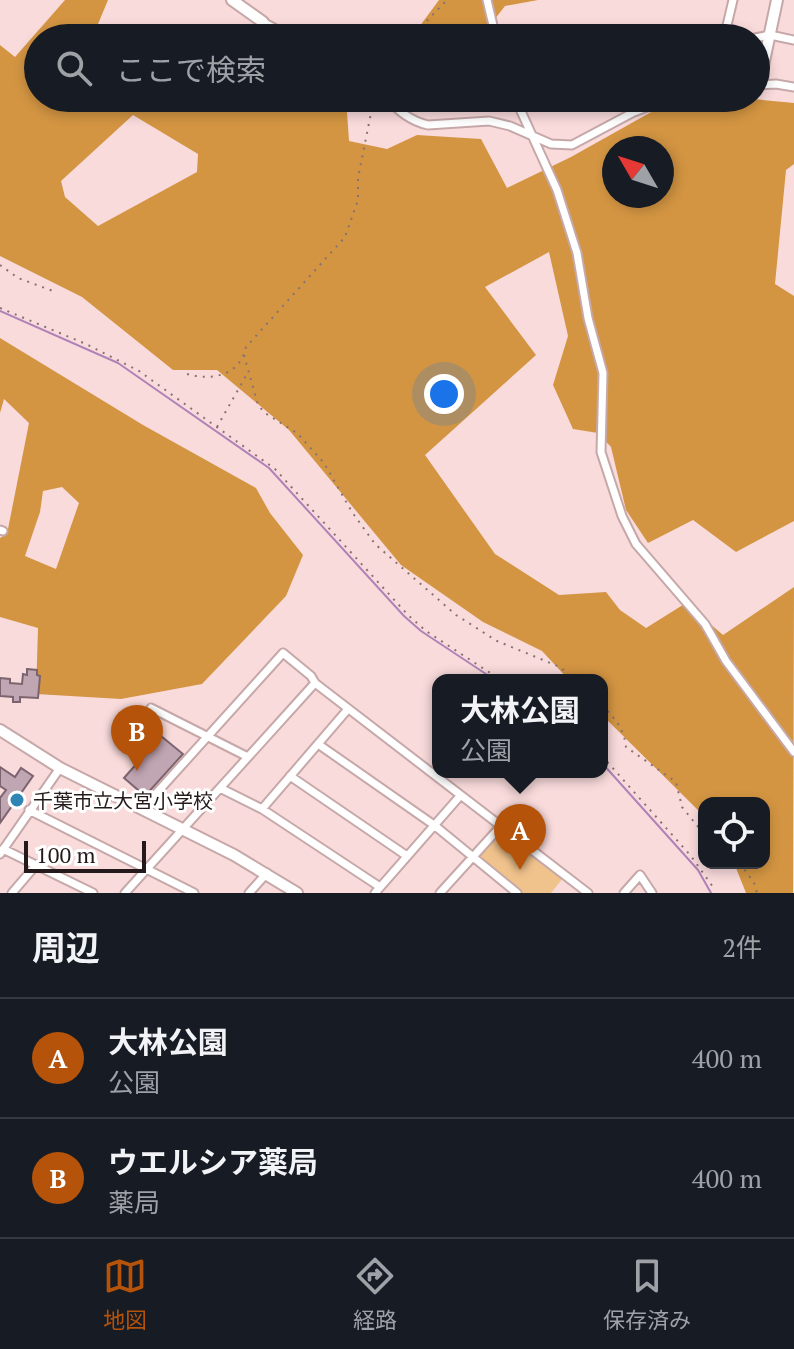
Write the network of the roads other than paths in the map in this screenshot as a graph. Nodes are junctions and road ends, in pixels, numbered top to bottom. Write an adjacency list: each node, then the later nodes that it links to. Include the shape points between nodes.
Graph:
1 (232, 0): 5 (street)
2 (487, 0): 7 (street)
3 (733, 0): 8 (street)
4 (777, 0): 9 (street)
5 (263, 22): 6 (street)
6 (267, 24)
7 (493, 24)
8 (727, 24)
9 (770, 35): 10 (street)
10 (794, 40)
11 (770, 84): 12 (street)
12 (794, 87)
13 (401, 112): 16 (street, via 428,125 489,121)
14 (521, 112): 16 (street)
15 (634, 112): 16 (street, via 572,145 551,144)
16 (531, 135): 23 (street, via 557,190 577,253 603,373 601,452 622,516 636,544 705,624)
17 (315, 683): 19 (street); 21 (street, via 283,653); 24 (street)
18 (151, 708): 21 (street)
19 (348, 709): 22 (street); 26 (street)
20 (0, 730): 25 (street)
21 (208, 735): 24 (street); 31 (street)
22 (318, 744): 27 (street); 34 (street)
23 (794, 752)
24 (248, 757): 29 (street)
25 (60, 768): 31 (street); 33 (street)
26 (432, 774)
27 (290, 776): 32 (street); 38 (street)
28 (437, 778): 30 (street)
29 (220, 788): 32 (street); 36 (street)
30 (460, 796): 34 (street); 35 (street)
31 (143, 808): 36 (street)
32 (262, 809): 44 (street)
33 (29, 810): 37 (street); 41 (street)
34 (434, 825): 38 (street); 39 (street)
35 (500, 827): 39 (street); 54 (street)
36 (183, 829): 41 (street); 42 (street)
37 (2, 851): 40 (street)
38 (407, 856): 44 (street)
39 (472, 857): 43 (street); 51 (street)
40 (36, 865): 45 (street); 46 (street)
41 (147, 868): 47 (street); 48 (street)
42 (267, 873): 49 (street); 50 (street)
43 (508, 886): 52 (street); 53 (street)
44 (378, 890)
45 (12, 893)
46 (93, 893)
47 (125, 893)
48 (194, 893)
49 (249, 893)
50 (297, 893)
51 (440, 893)
52 (501, 893)
53 (517, 893)
54 (588, 893)
55 (624, 893): 56 (street, via 640,875)
56 (652, 893)

